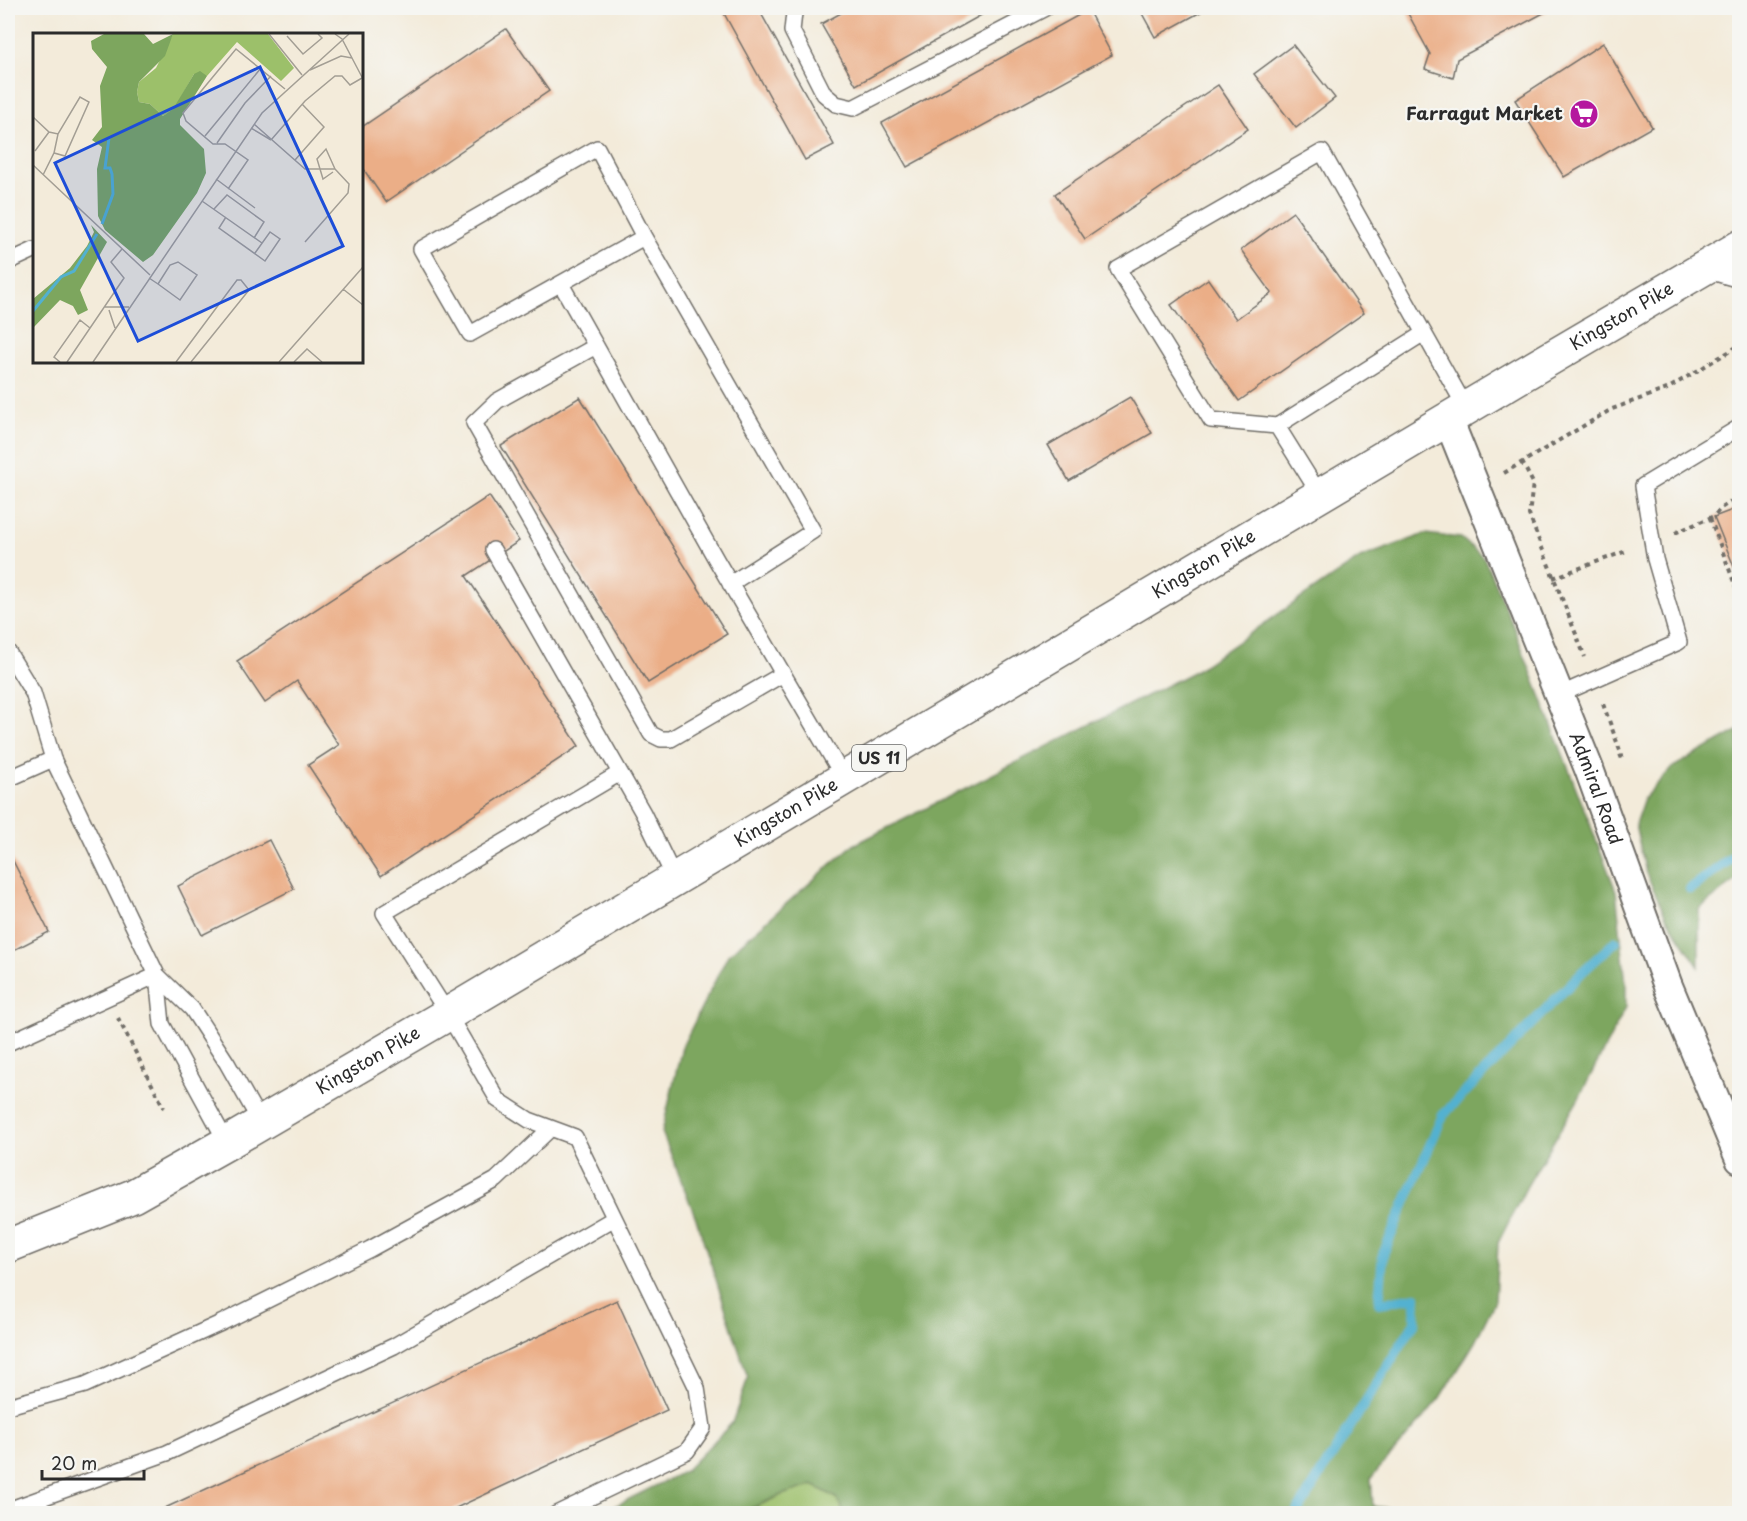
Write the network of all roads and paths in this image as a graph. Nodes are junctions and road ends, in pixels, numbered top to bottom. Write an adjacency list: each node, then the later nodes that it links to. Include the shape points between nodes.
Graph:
1 (798, 8): 2 (lane, via 792,31 824,94 836,104 853,108)
2 (1045, 8)
3 (644, 237): 9 (lane); 9 (lane, via 597,148 421,249 470,334); 21 (lane, via 813,531)
4 (1740, 247): 7 (main road, Kingston Pike / US 11)
5 (33, 250): 6 (lane)
6 (8, 262)
7 (1702, 269): 8 (lane); 13 (main road, Kingston Pike / US 11)
8 (1740, 280)
9 (561, 284): 12 (lane)
10 (1424, 333): 13 (lane); 14 (lane); 14 (lane, via 1322,152 1118,269 1211,420)
11 (1740, 345): 16 (path, via 1668,389 1612,409)
12 (596, 346): 21 (lane); 24 (lane, via 497,401 474,423 651,734 671,739)
13 (1457, 414): 17 (street, Admiral Road); 18 (main road, Kingston Pike / US 11)
14 (1277, 426): 18 (lane)
15 (1740, 427): 25 (lane, via 1642,486 1655,559 1679,642)
16 (1522, 462): 17 (path); 25 (path, via 1533,483 1529,515)
17 (1476, 490): 26 (street, Admiral Road)
18 (1320, 495): 30 (main road, Kingston Pike / US 11)
19 (1710, 518): 22 (path)
20 (494, 550): 29 (lane)
21 (730, 584): 24 (lane)
22 (1740, 598)
23 (8, 652): 27 (lane, via 33,693)
24 (783, 674): 30 (lane)
25 (1594, 680): 26 (lane); 28 (path, via 1622,756)
26 (1559, 695): 28 (street, Admiral Road)
27 (53, 759): 31 (lane); 33 (lane)
28 (1589, 769): 41 (street, Admiral Road, via 1668,986)
29 (620, 773): 32 (lane); 35 (lane, via 384,913)
30 (844, 778): 32 (main road, Kingston Pike / US 11)
31 (8, 779)
32 (675, 879): 35 (main road, Kingston Pike / US 11)
33 (157, 975): 34 (lane); 38 (lane, via 192,1010); 40 (lane, via 162,1024)
34 (108, 998): 36 (lane); 37 (path)
35 (448, 1014): 38 (main road, Kingston Pike / US 11); 39 (lane, via 498,1100)
36 (8, 1043)
37 (164, 1108)
38 (261, 1123): 40 (main road, Kingston Pike / US 11)
39 (550, 1128): 42 (lane, via 575,1137); 44 (lane, via 496,1180 370,1250 85,1385)
40 (227, 1143): 43 (main road, Kingston Pike / US 11, via 133,1196)
41 (1740, 1159)
42 (613, 1219): 45 (lane, via 394,1346 166,1453); 46 (lane, via 697,1388 702,1428 687,1451)
43 (8, 1245)
44 (8, 1406)
45 (8, 1509)
46 (556, 1514)

